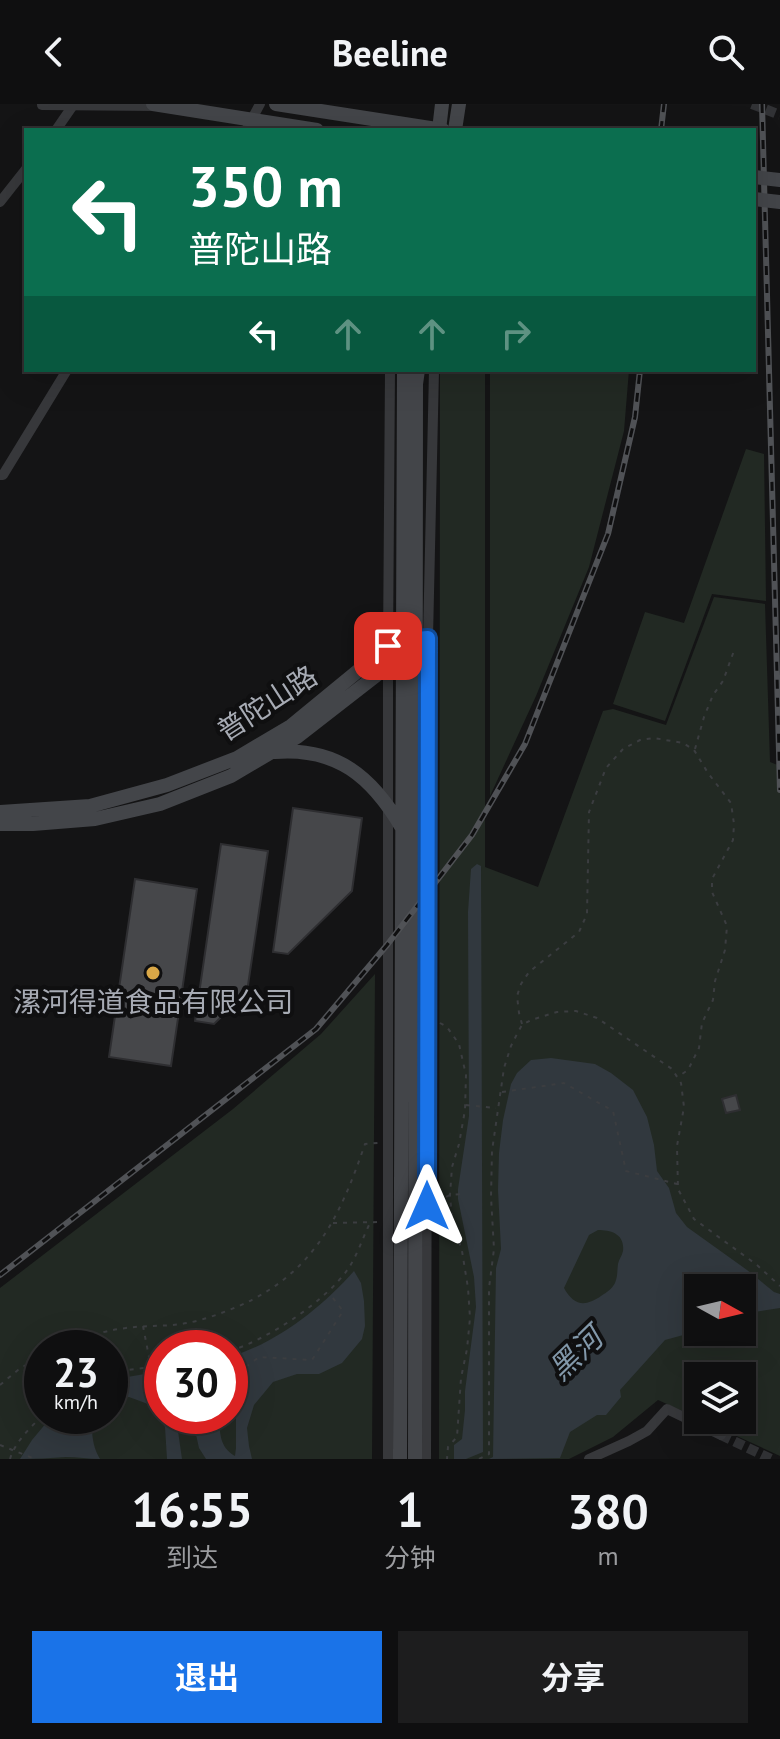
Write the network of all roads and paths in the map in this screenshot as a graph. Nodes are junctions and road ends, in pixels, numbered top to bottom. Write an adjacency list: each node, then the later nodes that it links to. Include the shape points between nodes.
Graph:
1 (74, 104): 9 (street)
2 (153, 104): 8 (main road, bridge)
3 (260, 104): 10 (street)
4 (276, 104): 12 (main road, bridge)
5 (442, 104): 13 (main road)
6 (459, 104): 14 (main road)
7 (38, 105): 8 (street, bridge)
8 (168, 106): 11 (main road, bridge)
9 (57, 128)
10 (247, 128)
11 (305, 128)
12 (428, 128)
13 (441, 128)
14 (455, 128)
15 (24, 172): 19 (street)
16 (756, 177): 17 (main road, bridge)
17 (780, 180)
18 (756, 199): 20 (main road, bridge)
19 (0, 202)
20 (780, 202)
21 (66, 372): 26 (street)
22 (390, 372): 28 (street)
23 (404, 372): 27 (main road)
24 (418, 372): 27 (main road)
25 (434, 372): 27 (street)
26 (0, 475)
27 (416, 637): 28 (main road, 普陀山路); 30 (main road, 普陀山路); 38 (street); 67 (main road)
28 (388, 646): 31 (street); 35 (main road, 普陀山路, via 291,726 237,758 90,806)
29 (735, 648): 32 (path)
30 (403, 657): 31 (main road, 普陀山路); 37 (main road)
31 (388, 667): 33 (main road, 普陀山路); 34 (street)
32 (694, 750): 39 (path, via 683,743 640,740 606,768 589,812 587,914 579,932 521,984 517,996); 40 (path, via 731,803 734,824 733,840 712,879 727,926 725,950 699,1048)
33 (270, 752): 34 (main road, via 328,756 353,770); 36 (main road, 普陀山路, via 231,776 160,804 95,819)
34 (389, 807): 37 (main road); 44 (street)
35 (0, 812)
36 (0, 824)
37 (403, 830): 66 (main road)
38 (428, 1017): 42 (path, via 447,1027 459,1044); 48 (street)
39 (522, 1025): 40 (path, via 576,1011 597,1018); 41 (path)
40 (678, 1077): 45 (path, via 684,1107)
41 (500, 1092): 43 (path); 45 (path, via 564,1083 613,1111 626,1171)
42 (467, 1105): 43 (path); 47 (path)
43 (498, 1108): 70 (path, via 492,1151 489,1454)
44 (387, 1142): 52 (path, via 365,1144 332,1223 288,1278 222,1314); 65 (street)
45 (678, 1184): 50 (path, via 694,1219)
46 (465, 1194): 47 (path)
47 (450, 1195): 48 (path); 69 (path, via 470,1318 457,1437 448,1447)
48 (427, 1206): 68 (street)
49 (370, 1223): 51 (path, via 349,1268)
50 (780, 1286)
51 (327, 1291): 55 (path); 56 (path, via 343,1311 312,1360 259,1357)
52 (143, 1326): 53 (path); 54 (path)
53 (115, 1330)
54 (144, 1331)
55 (248, 1345)
56 (248, 1365)
57 (24, 1366): 58 (path)
58 (0, 1385)
59 (28, 1434): 62 (path)
60 (721, 1435): 71 (street, via 667,1409 647,1431)
61 (0, 1445): 62 (path)
62 (15, 1451): 63 (path); 64 (path)
63 (10, 1459)
64 (35, 1459)
65 (388, 1459)
66 (400, 1459)
67 (415, 1459)
68 (426, 1459)
69 (447, 1459)
70 (479, 1459)
71 (589, 1459)

